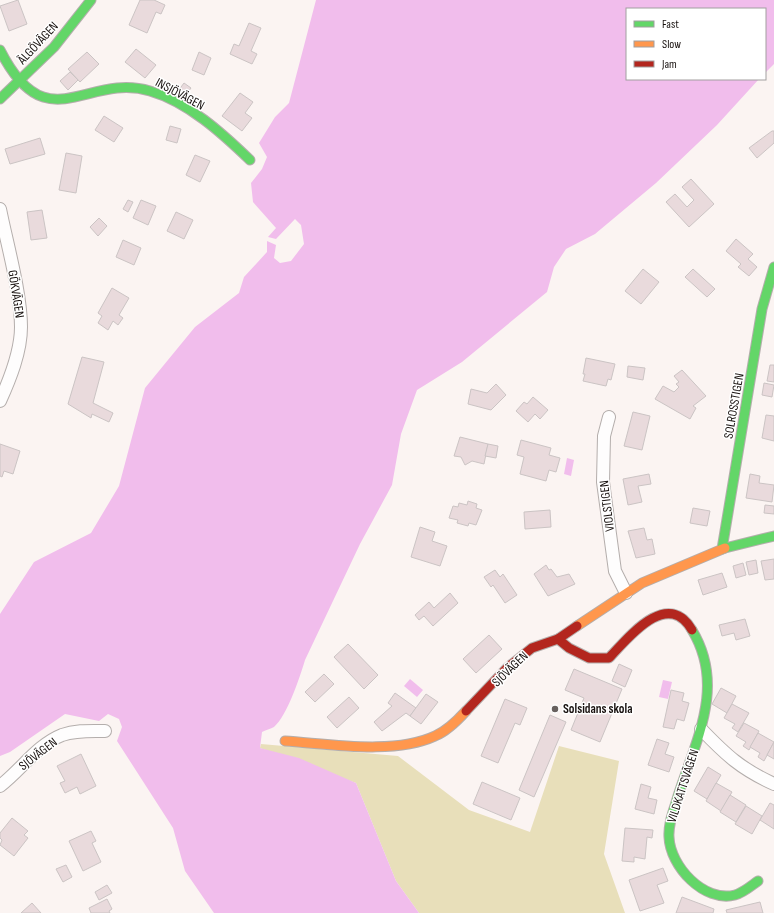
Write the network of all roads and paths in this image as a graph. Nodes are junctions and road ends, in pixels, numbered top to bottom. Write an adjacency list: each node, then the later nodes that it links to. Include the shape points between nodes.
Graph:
1 (91, 0): 3 (street, ÄLGÖVÄGEN, via 54,47)
2 (0, 50): 3 (street, INSJÖVÄGEN)
3 (20, 81): 4 (street, ÄLGÖVÄGEN); 5 (street, INSJÖVÄGEN, via 34,93 54,99 126,88 153,91 185,108 229,140)
4 (0, 99)
5 (250, 160)
6 (0, 209): 8 (street, GÖKVÄGEN, via 20,307 21,328 12,372)
7 (774, 267): 11 (street, SOLROSSTIGEN, via 762,309)
8 (0, 401)
9 (610, 417): 12 (street, VIOLSTIGEN, via 604,436 603,482 615,571)
10 (774, 536): 11 (street, SJÖVÄGEN)
11 (722, 549): 12 (street, SJÖVÄGEN, via 642,583)
12 (626, 593): 13 (street, SJÖVÄGEN)
13 (558, 639): 14 (street, VILDKATTSVÄGEN, via 589,658 609,658 651,618 668,615 684,618 698,636 708,661 708,693); 16 (street, SJÖVÄGEN, via 532,648 508,668 456,722 436,736 418,742 385,747)
14 (701, 729): 17 (street, VILDKATTSVÄGEN, via 727,756 752,774); 19 (street, VILDKATTSVÄGEN, via 669,827 671,853 683,875 712,892 738,896)
15 (105, 731): 18 (street, SJÖVÄGEN, via 83,731 58,738 43,746)
16 (285, 741)
17 (774, 784)
18 (0, 786)
19 (758, 881)

